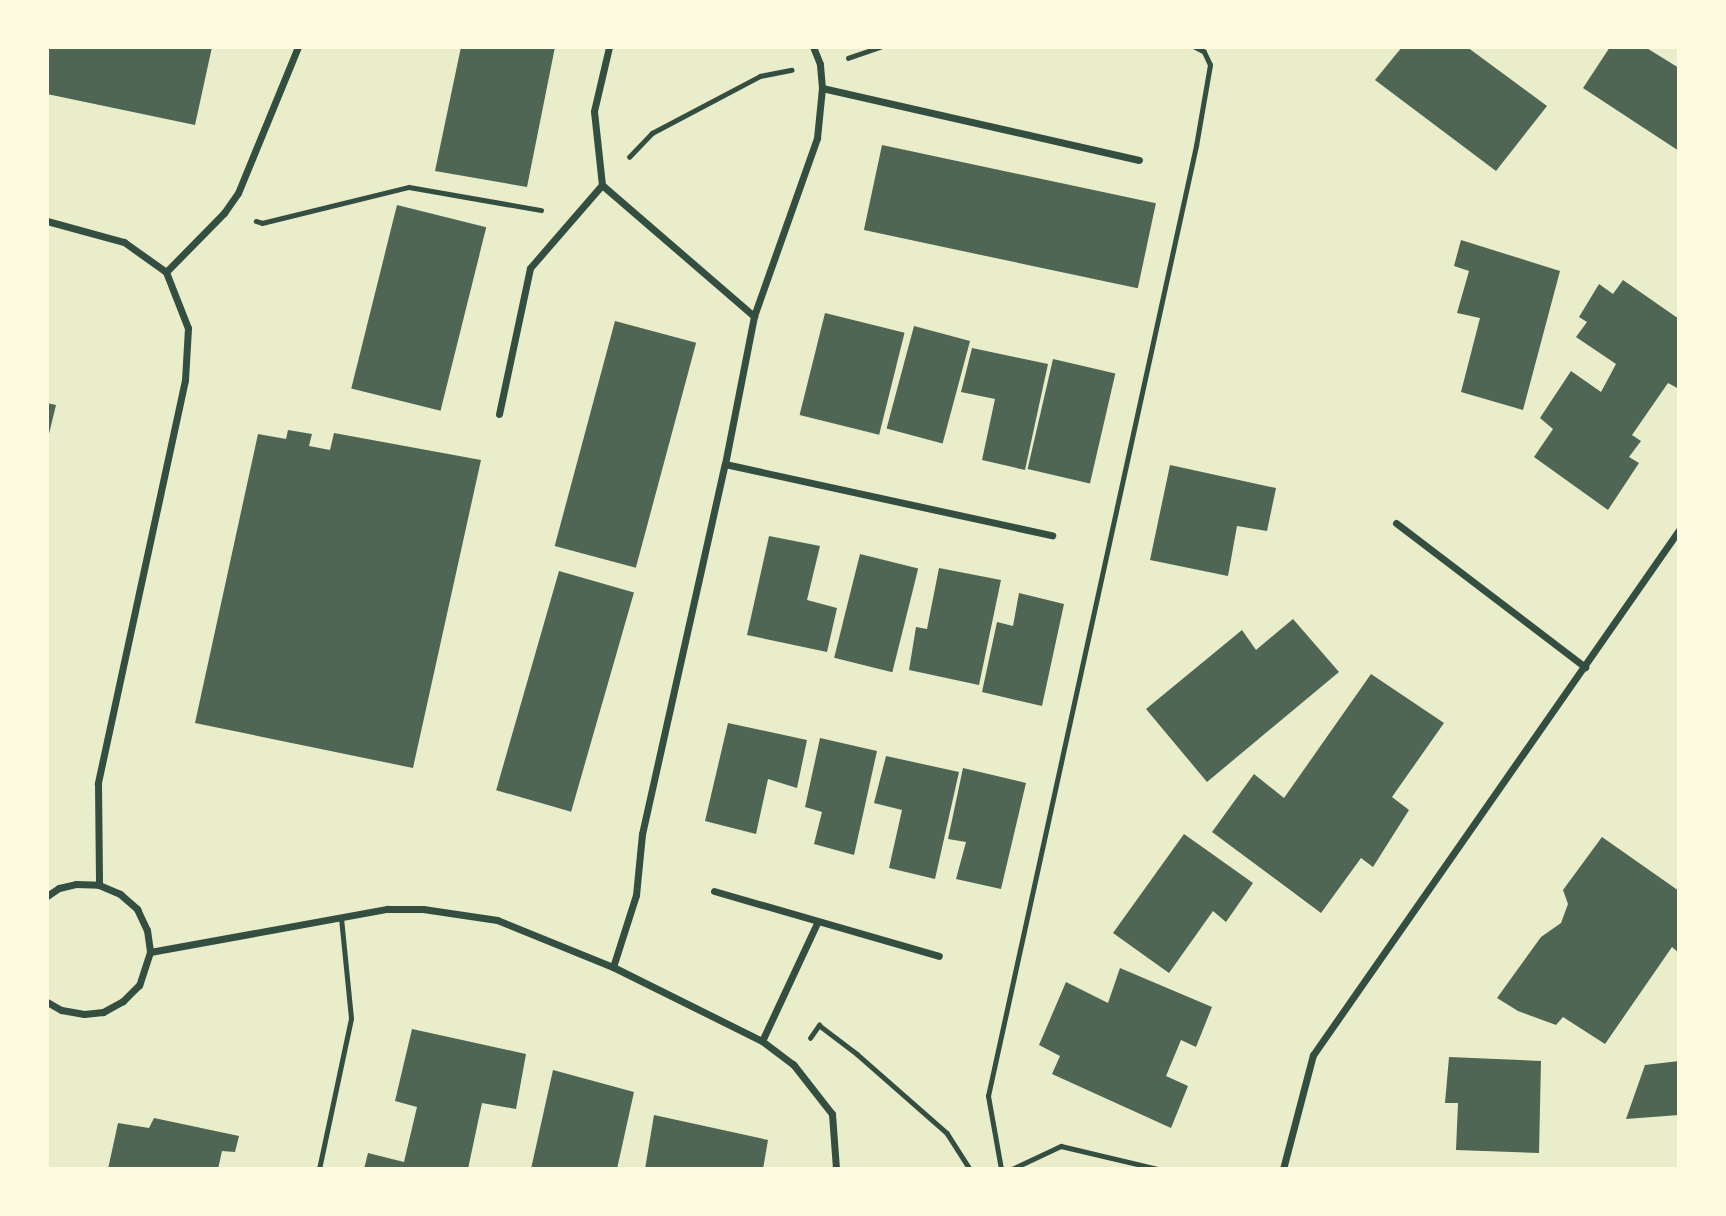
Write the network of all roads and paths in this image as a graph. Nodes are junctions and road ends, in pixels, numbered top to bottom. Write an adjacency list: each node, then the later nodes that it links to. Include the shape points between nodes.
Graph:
1 (298, 47): 12 (street, via 238,193 225,213)
2 (609, 47): 8 (street, via 594,111)
3 (813, 47): 5 (street)
4 (1194, 47): 34 (path, via 1204,52 1210,65 1199,134 988,1096)
5 (820, 64): 6 (street); 8 (path, via 760,76 652,133)
6 (822, 88): 7 (street); 13 (street, via 817,138)
7 (1139, 160)
8 (602, 185): 9 (street); 13 (street)
9 (576, 216): 11 (path, via 409,187); 14 (street, via 530,268)
10 (47, 221): 12 (street, via 124,242)
11 (262, 223)
12 (166, 272): 20 (street, via 188,328 185,380 98,784)
13 (754, 316): 15 (street)
14 (499, 414)
15 (725, 464): 18 (street); 27 (street, via 642,834 636,895)
16 (1396, 523): 19 (street)
17 (1679, 530): 19 (street)
18 (1052, 535)
19 (1585, 667): 37 (street, via 1313,1055)
20 (99, 885): 22 (street, via 76,884); 25 (street, via 120,894 137,909)
21 (714, 891): 24 (street)
22 (47, 896)
23 (341, 916): 25 (street); 27 (street, via 423,909 496,920); 31 (lane, via 351,1018)
24 (818, 921): 26 (street); 29 (street)
25 (150, 951): 28 (street, via 139,985 124,1002 103,1012 84,1014)
26 (939, 956)
27 (613, 967): 29 (street)
28 (47, 1002)
29 (762, 1041): 30 (street)
30 (793, 1064): 32 (street, via 832,1114); 33 (path, via 819,1025 925,1111 947,1133)
31 (319, 1169)
32 (836, 1169)
33 (970, 1169)
34 (1001, 1169)
35 (1012, 1169): 36 (path, via 1061,1146)
36 (1158, 1169)
37 (1283, 1169)

